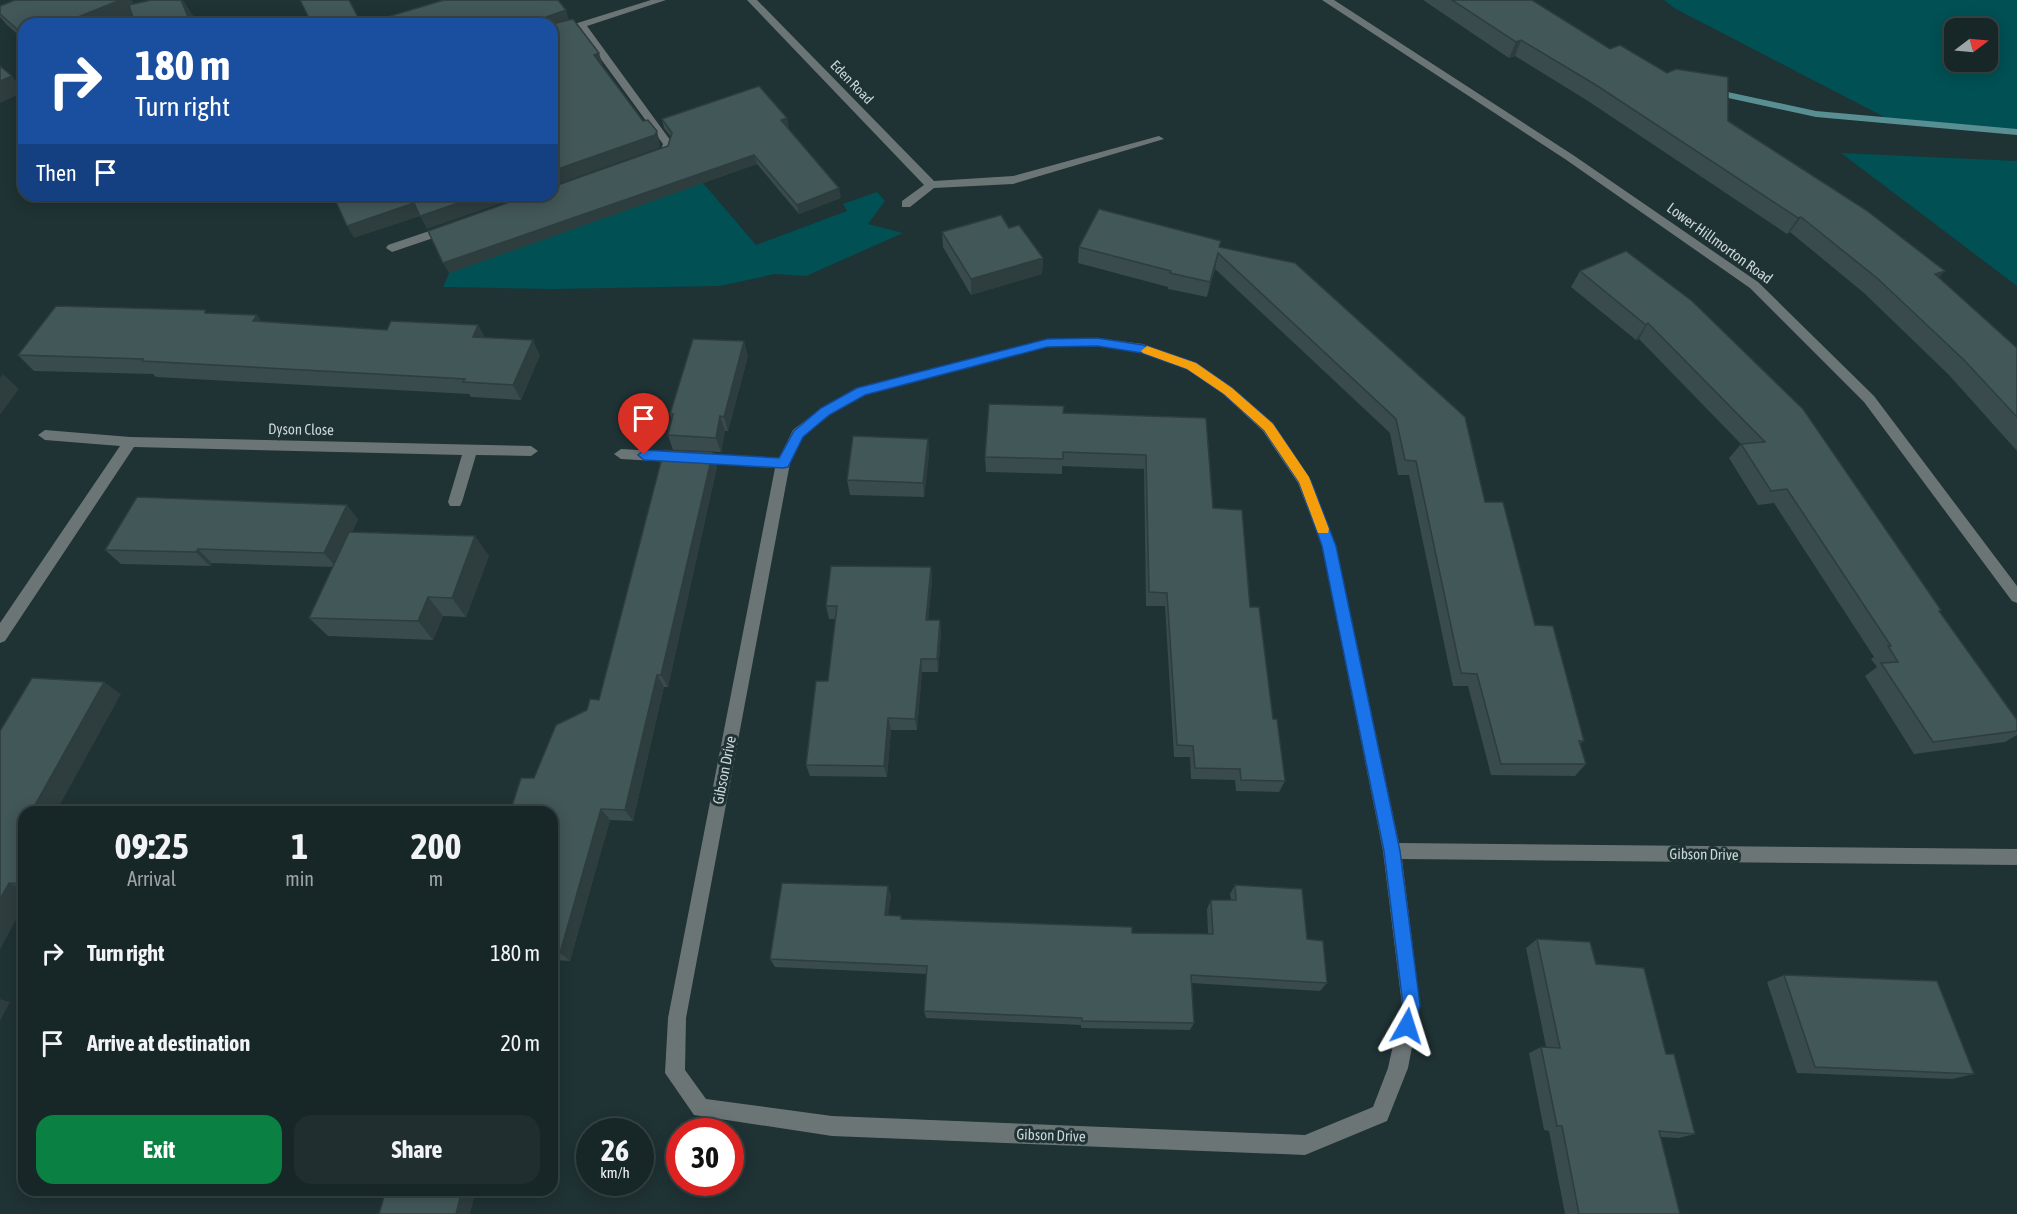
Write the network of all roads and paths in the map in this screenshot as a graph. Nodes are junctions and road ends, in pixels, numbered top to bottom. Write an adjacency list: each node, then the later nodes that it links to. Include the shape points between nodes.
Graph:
1 (661, 0): 4 (street)
2 (752, 0): 8 (street, Eden Road)
3 (1327, 0): 19 (street, Lower Hillmorton Road, via 1754,285 1869,399)
4 (581, 25): 5 (street); 7 (street, via 668,144 666,152)
5 (558, 32)
6 (1159, 139): 8 (street, via 1014,180)
7 (645, 159)
8 (931, 185): 9 (street)
9 (906, 204)
10 (457, 225): 11 (street)
11 (392, 248)
12 (45, 435): 13 (street, Dyson Close)
13 (130, 442): 14 (street, Dyson Close); 20 (street)
14 (471, 449): 15 (street, Dyson Close); 18 (street)
15 (531, 451)
16 (621, 454): 17 (street)
17 (783, 463): 21 (street, Gibson Drive, via 798,434 861,391 1047,343 1097,342 1143,349 1192,366 1228,391 1268,427 1304,481 1329,546); 21 (street, Gibson Drive, via 676,1018 675,1073 702,1108 832,1126 1305,1145 1380,1114 1398,1068 1411,1005)
18 (455, 502)
19 (2017, 597)
20 (0, 636)
21 (1392, 851): 22 (street, Gibson Drive)
22 (2017, 857)

